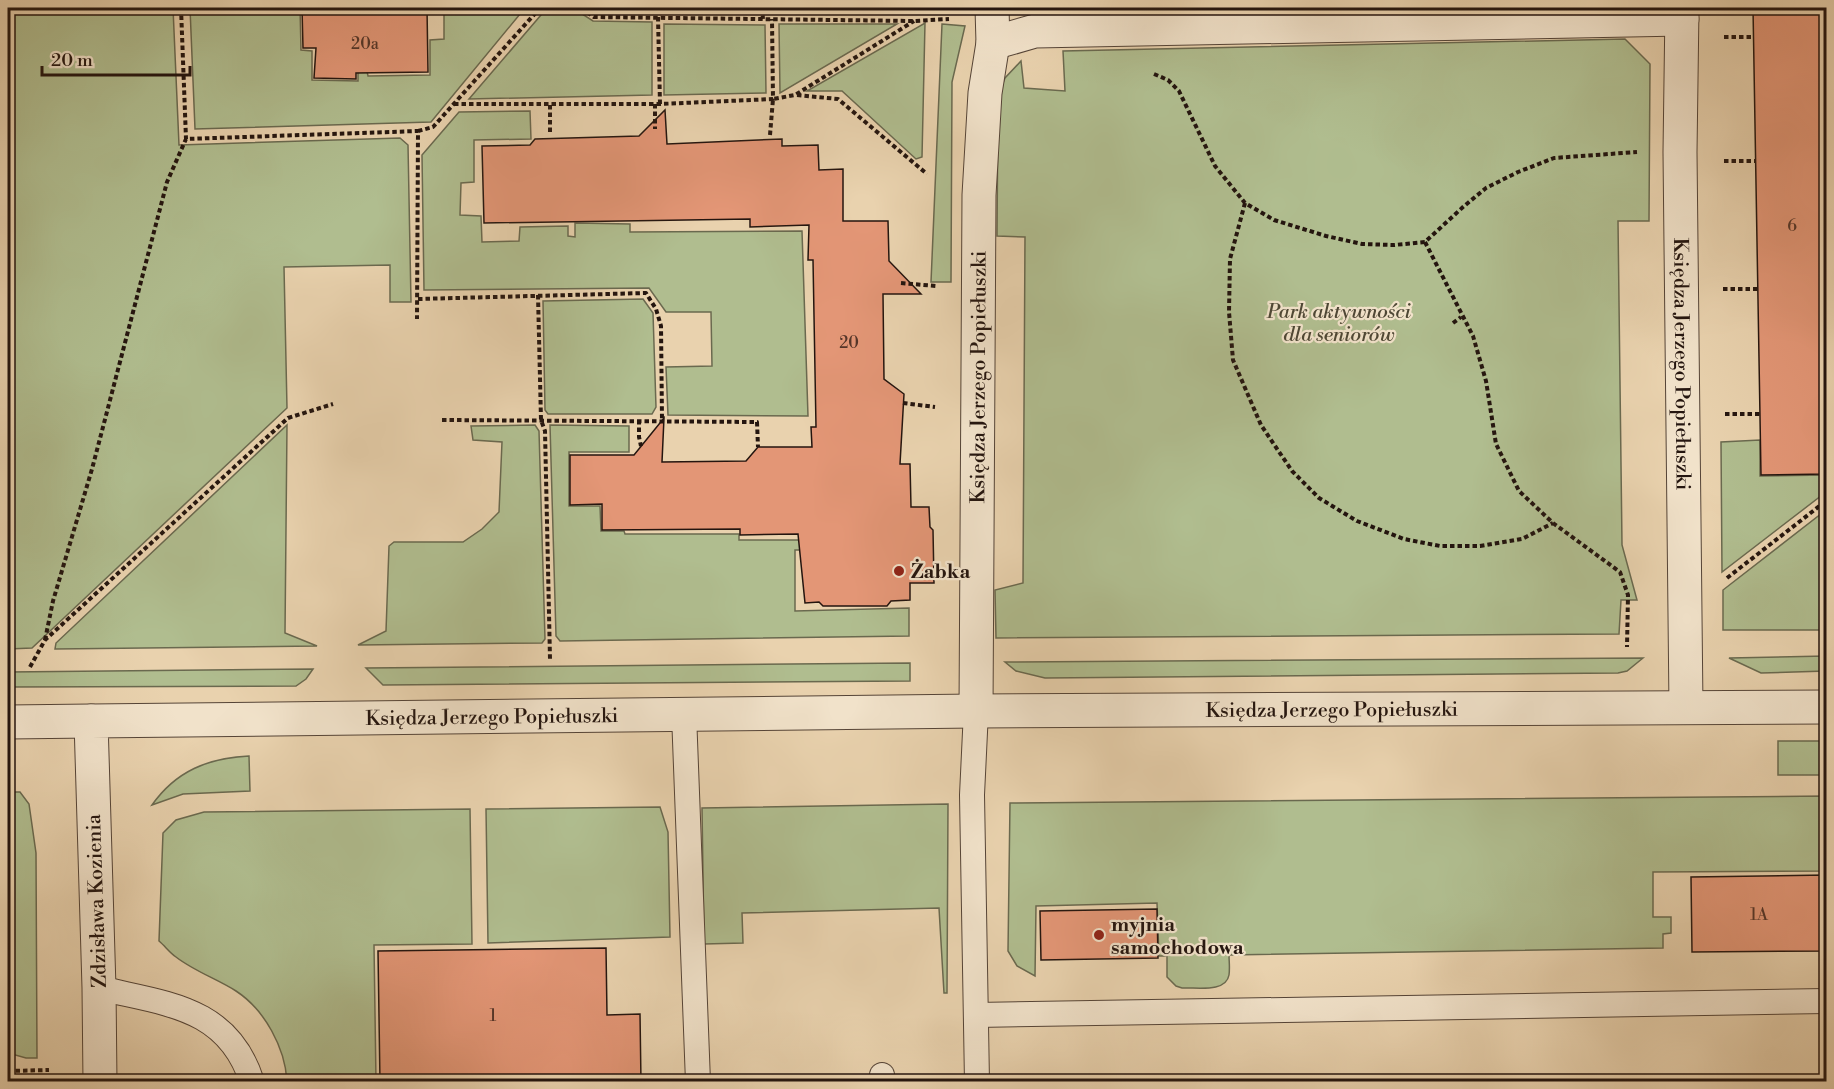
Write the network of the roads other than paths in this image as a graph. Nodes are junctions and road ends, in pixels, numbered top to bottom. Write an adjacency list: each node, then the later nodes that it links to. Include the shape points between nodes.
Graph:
1 (1682, 13): 2 (street, Księdza Jerzego Popiełuszki); 4 (street, Księdza Jerzego Popiełuszki)
2 (1374, 15): 3 (street, Księdza Jerzego Popiełuszki, via 1035,31)
3 (992, 22): 6 (street, Księdza Jerzego Popiełuszki, via 979,195)
4 (1686, 707): 5 (street, Księdza Jerzego Popiełuszki); 6 (street, Księdza Jerzego Popiełuszki)
5 (1827, 707)
6 (976, 711): 7 (street, Księdza Jerzego Popiełuszki); 12 (lane, via 972,795)
7 (684, 714): 9 (street, Księdza Jerzego Popiełuszki); 15 (lane)
8 (8, 722): 9 (street, Księdza Jerzego Popiełuszki)
9 (91, 722): 10 (street, Zdzisława Kozienia)
10 (99, 988): 13 (street, Zdzisława Kozienia); 14 (lane, via 197,1013 228,1037 242,1056)
11 (1827, 1001): 12 (lane)
12 (976, 1015): 16 (lane)
13 (100, 1082)
14 (252, 1082)
15 (698, 1082)
16 (977, 1082)

